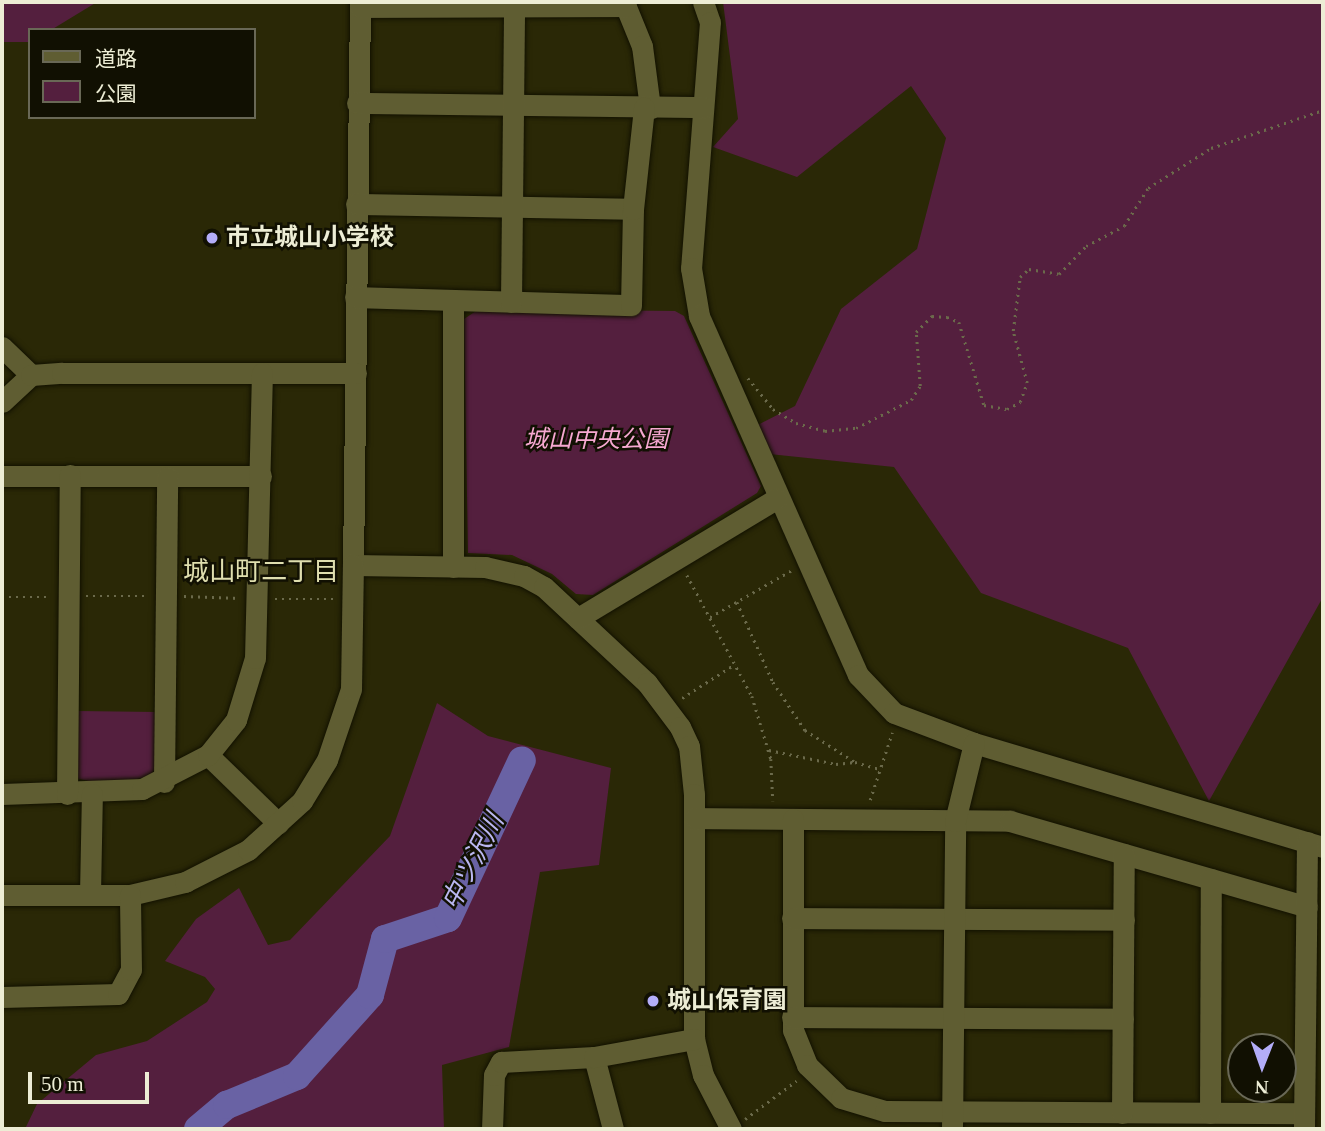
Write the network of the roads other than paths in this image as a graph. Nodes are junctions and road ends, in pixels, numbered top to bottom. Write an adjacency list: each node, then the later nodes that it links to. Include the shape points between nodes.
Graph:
1 (703, 2): 7 (street, via 710,22)
2 (360, 4): 4 (street); 5 (street)
3 (625, 4): 4 (street); 8 (street, via 642,46)
4 (514, 6): 6 (street)
5 (357, 103): 6 (street); 9 (street)
6 (513, 106): 8 (street); 10 (street)
7 (703, 107): 8 (street); 24 (street, via 691,268 699,316)
8 (647, 108): 11 (street)
9 (356, 204): 10 (street); 12 (street)
10 (513, 206): 11 (street); 14 (street)
11 (633, 209): 14 (street, via 631,305)
12 (355, 298): 13 (street); 17 (street)
13 (453, 300): 14 (street); 26 (street)
14 (511, 302)
15 (2, 347): 18 (street)
16 (262, 373): 17 (street); 18 (street); 22 (street)
17 (356, 373): 25 (street)
18 (31, 375): 19 (street)
19 (2, 402)
20 (70, 475): 21 (street); 23 (street); 32 (street)
21 (2, 476)
22 (261, 476): 23 (street); 29 (street, via 252,676 236,720)
23 (167, 477): 30 (street)
24 (776, 499): 27 (street); 28 (street, via 858,675 898,715)
25 (353, 565): 26 (street); 37 (street, via 352,677 343,720 302,801)
26 (453, 567): 27 (street, via 524,576)
27 (578, 618): 34 (street, via 667,708 689,746)
28 (974, 743): 36 (street); 38 (street)
29 (208, 755): 30 (street); 37 (street)
30 (164, 782): 33 (street)
31 (2, 794): 32 (street)
32 (67, 794): 33 (street)
33 (93, 794): 41 (street)
34 (695, 818): 35 (street); 52 (street)
35 (783, 819): 36 (street); 45 (street)
36 (955, 821): 39 (street, via 1010,821); 46 (street)
37 (278, 823): 43 (street, via 220,868)
38 (1315, 844): 44 (street)
39 (1124, 854): 40 (street); 47 (street)
40 (1211, 879): 44 (street); 55 (street)
41 (90, 894): 42 (street); 43 (street)
42 (2, 895)
43 (130, 895): 48 (street, via 131,970 118,994)
44 (1307, 907): 58 (street)
45 (792, 918): 46 (street); 49 (street)
46 (955, 919): 47 (street); 50 (street)
47 (1124, 920): 51 (street)
48 (2, 996)
49 (792, 1017): 50 (street); 56 (street, via 796,1042 811,1070 831,1091 866,1108)
50 (953, 1018): 51 (street); 56 (street)
51 (1123, 1019): 54 (street)
52 (694, 1039): 53 (street); 59 (street, via 708,1088)
53 (594, 1057): 60 (street, via 501,1062 494,1074); 61 (street)
54 (1122, 1113): 55 (street); 57 (street)
55 (1210, 1113): 58 (street)
56 (952, 1121): 57 (street)
57 (1069, 1121)
58 (1304, 1121)
59 (736, 1126)
60 (492, 1129)
61 (613, 1129)

